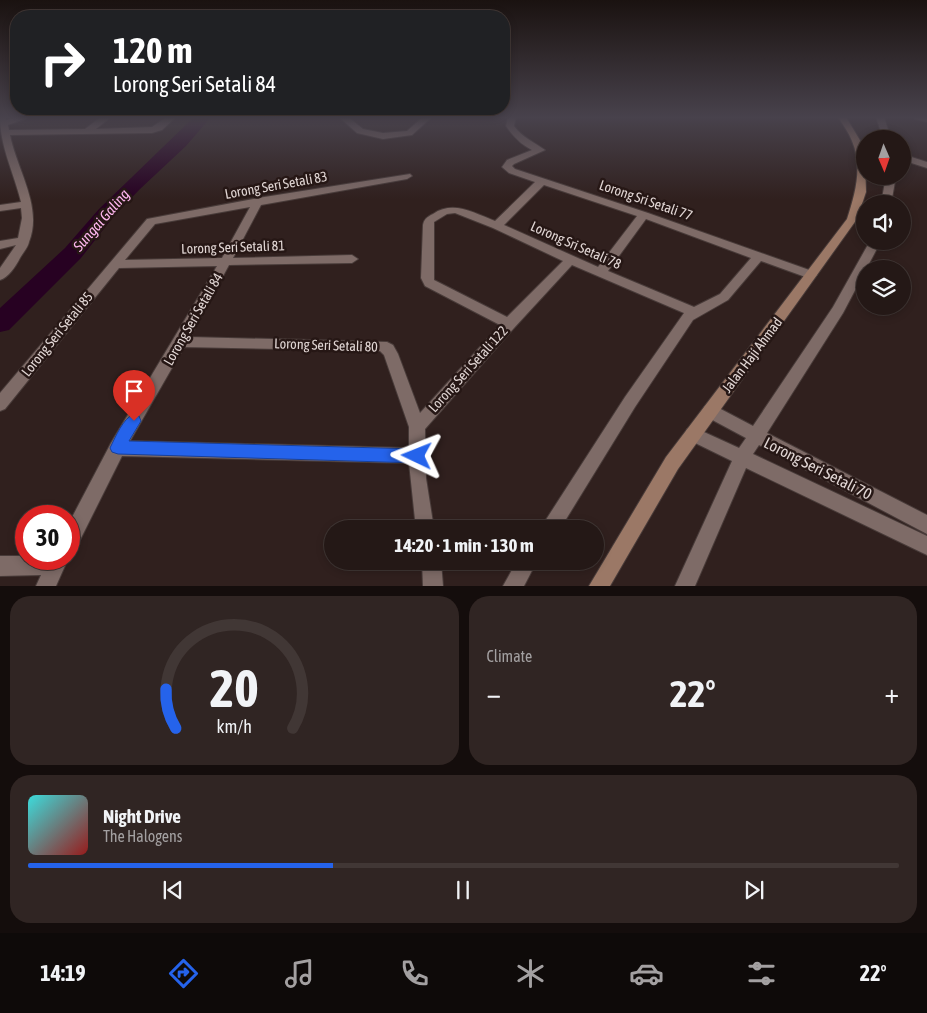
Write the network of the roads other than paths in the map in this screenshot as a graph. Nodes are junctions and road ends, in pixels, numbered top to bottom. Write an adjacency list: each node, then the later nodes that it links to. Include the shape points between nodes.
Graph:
1 (528, 144): 6 (street, Lorong Sri Setali 77, via 540,150 510,162 507,167)
2 (5, 155): 9 (street)
3 (911, 160): 4 (street)
4 (927, 166)
5 (406, 176): 8 (street, Lorong Seri Setali 83)
6 (542, 181): 11 (street, Lorong Sri Setali 77); 13 (street)
7 (861, 185): 23 (street, Jalan Haji Ahmad, via 852,219)
8 (258, 201): 12 (street, Lorong Seri Setali 83); 20 (street, Lorong Seri Setali 84)
9 (27, 204): 10 (street); 14 (street)
10 (0, 208)
11 (644, 215): 17 (street, Lorong Sri Setali 77); 22 (street)
12 (151, 221): 21 (street, Lorong Seri Setali 85)
13 (497, 226): 19 (street, Lorong Sri Setali 78); 26 (street, Lorong Sri Setali 78, via 456,210 444,211 429,221 427,278 429,283)
14 (25, 240): 15 (street); 24 (street, via 16,258)
15 (0, 245)
16 (871, 250): 32 (street, via 838,310)
17 (759, 256): 23 (street, Lorong Sri Setali 77); 25 (street, via 724,297)
18 (352, 259): 20 (street, Lorong Seri Setali 81)
19 (570, 260): 22 (street, Lorong Sri Setali 78); 26 (street, Lorong Seri Setali 122)
20 (226, 262): 21 (street, Lorong Seri Setali 81); 27 (street, Lorong Seri Setali 84)
21 (114, 264): 28 (street, Lorong Seri Setali 85)
22 (600, 273): 25 (street, Lorong Sri Setali 78)
23 (811, 275): 29 (street, Jalan Haji Ahmad)
24 (0, 276)
25 (695, 312): 38 (street, via 630,402)
26 (509, 324): 30 (street, Lorong Seri Setali 122)
27 (180, 342): 30 (street, Lorong Seri Setali 80, via 382,346 391,354); 33 (street, Lorong Seri Setali 84)
28 (0, 404)
29 (710, 411): 31 (street, Jalan Haji Ahmad); 32 (street, Lorong Seri Setali 70)
30 (417, 427): 34 (street)
31 (693, 434): 35 (street); 49 (street, Jalan Haji Ahmad, via 672,463)
32 (755, 436): 35 (street); 39 (street, Lorong Seri Setali 70)
33 (118, 448): 34 (street); 36 (street, Lorong Seri Setali 84)
34 (417, 456): 37 (street)
35 (742, 457): 40 (street); 50 (street)
36 (80, 520)
37 (423, 520)
38 (555, 520)
39 (927, 525)
40 (927, 546)
41 (15, 565): 42 (street)
42 (0, 566)
43 (54, 570): 46 (street)
44 (431, 570): 47 (street)
45 (523, 570): 48 (street)
46 (46, 586)
47 (433, 586)
48 (513, 586)
49 (599, 586)
50 (685, 586)

